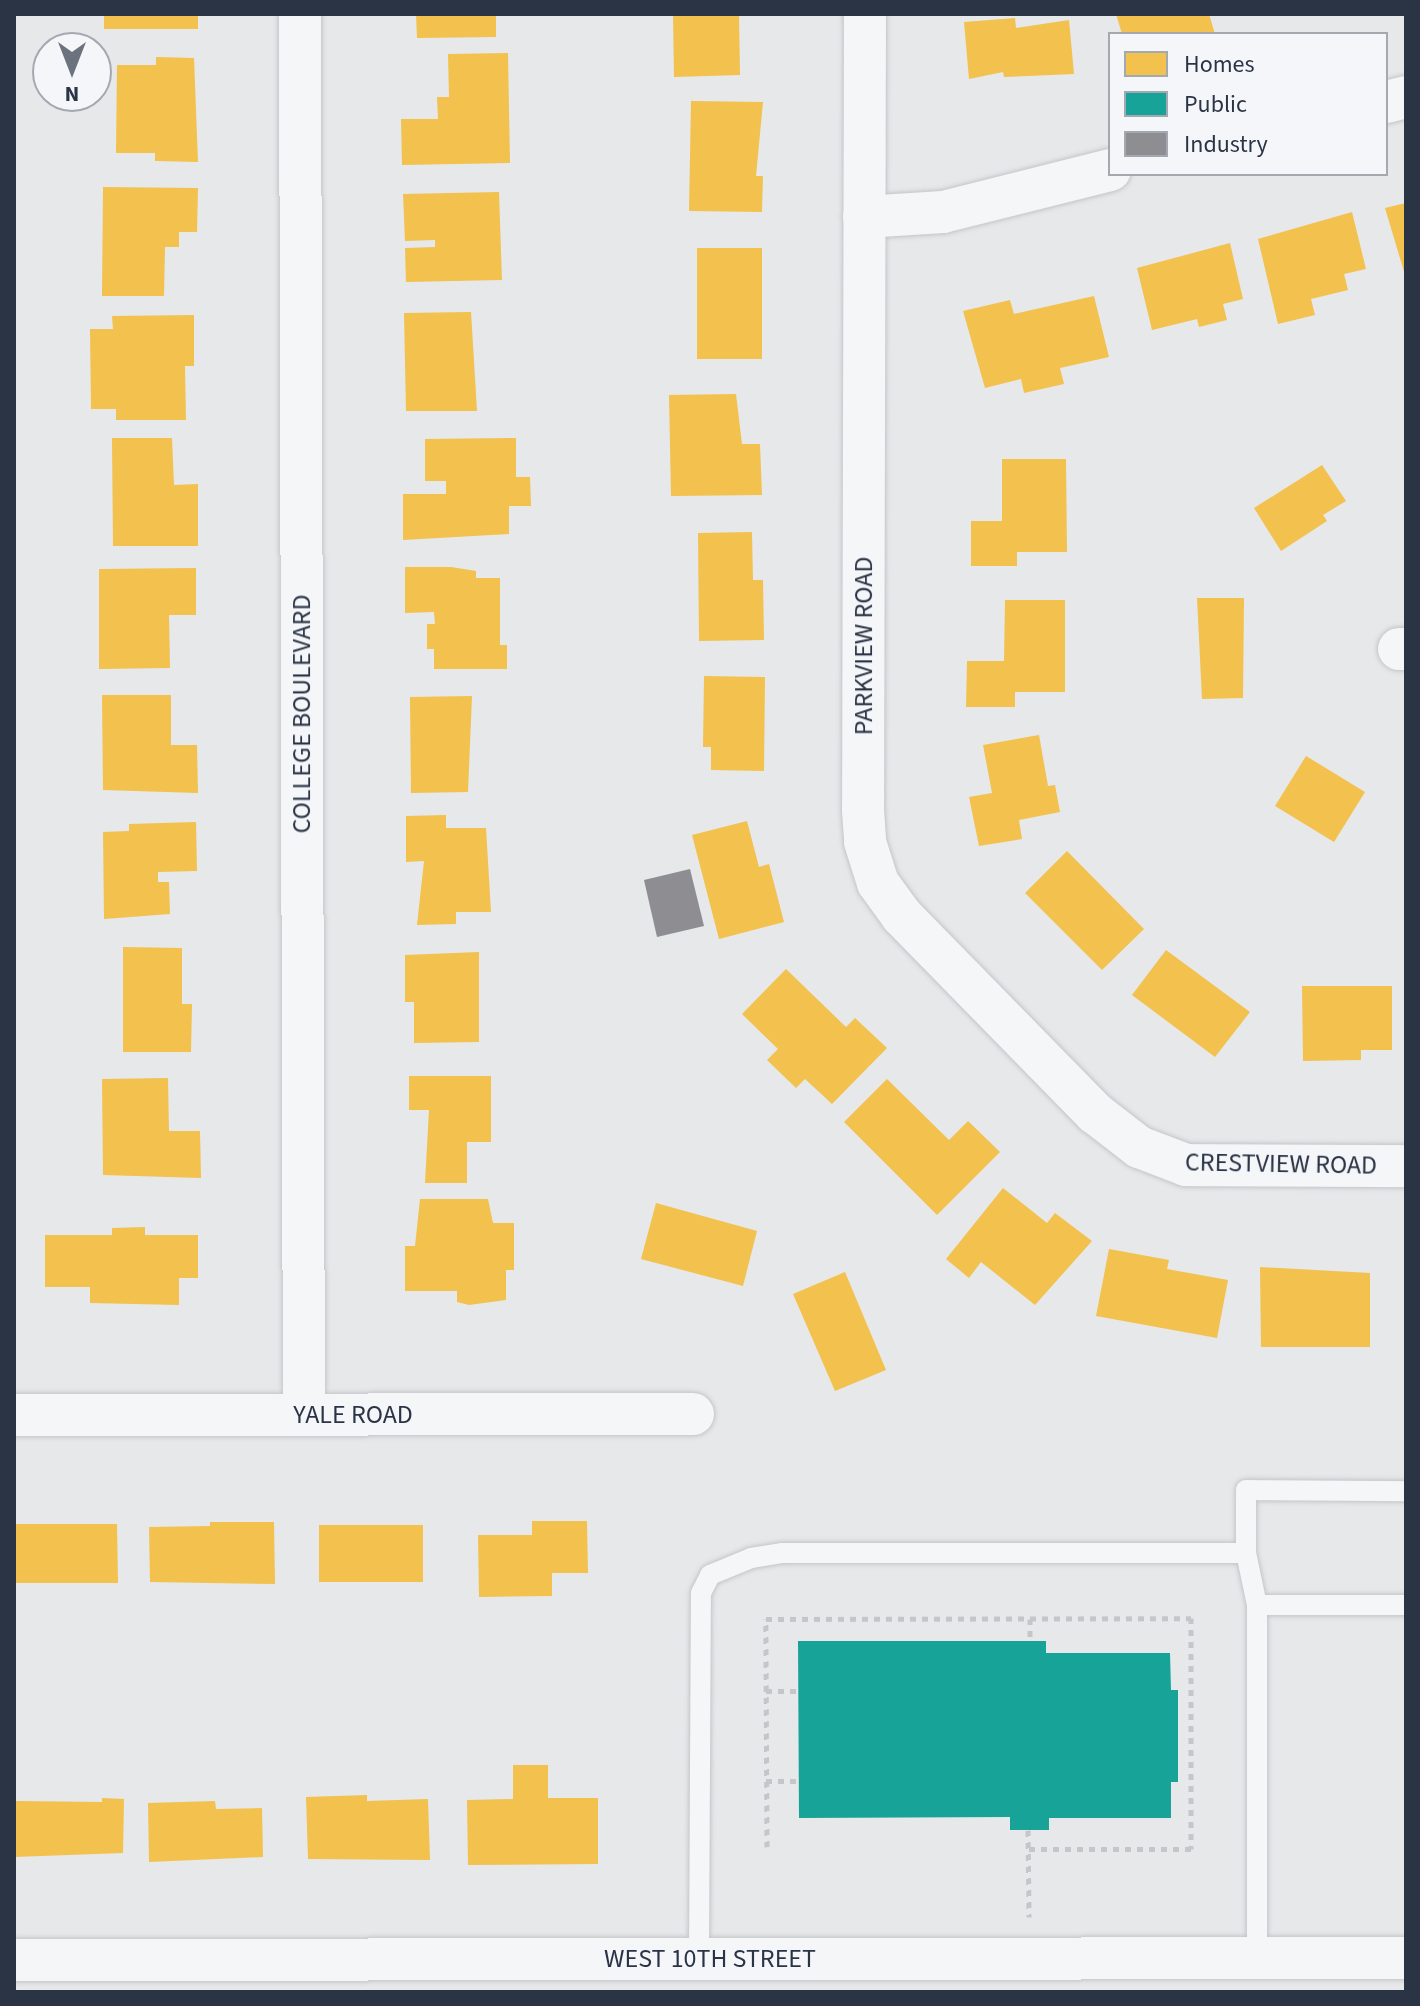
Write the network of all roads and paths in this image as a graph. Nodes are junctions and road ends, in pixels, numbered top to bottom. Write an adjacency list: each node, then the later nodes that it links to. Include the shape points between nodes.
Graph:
1 (300, 14): 9 (street, COLLEGE BOULEVARD)
2 (865, 14): 4 (street, PARKVIEW ROAD)
3 (1108, 171): 4 (street, via 943,212)
4 (864, 217): 5 (street, PARKVIEW ROAD, via 863,810 872,869 902,916 1095,1113)
5 (1158, 1156): 6 (street, CRESTVIEW ROAD, via 1201,1165)
6 (1406, 1166)
7 (693, 1414): 9 (street, YALE ROAD)
8 (14, 1415): 9 (street, YALE ROAD)
9 (304, 1415)
10 (1406, 1491): 11 (lane, via 1246,1490)
11 (1246, 1553): 12 (lane); 26 (lane, via 783,1553 751,1558 710,1575 701,1593)
12 (1257, 1605): 13 (lane); 24 (lane)
13 (1406, 1605)
14 (1030, 1619): 15 (path); 16 (path, via 766,1619); 22 (path, via 1191,1618 1191,1849)
15 (1030, 1641)
16 (766, 1691): 17 (path); 18 (path)
17 (798, 1691)
18 (766, 1781): 19 (path); 21 (path)
19 (799, 1781)
20 (1028, 1830): 22 (path)
21 (767, 1847)
22 (1029, 1849): 23 (path)
23 (1030, 1958): 24 (street, WEST 10TH STREET); 28 (street, WEST 10TH STREET)
24 (1257, 1958): 25 (street, WEST 10TH STREET)
25 (1406, 1958)
26 (699, 1959): 28 (street, WEST 10TH STREET); 29 (street, WEST 10TH STREET)
27 (14, 1960): 29 (street, WEST 10TH STREET)
28 (965, 1975)
29 (331, 1976)

